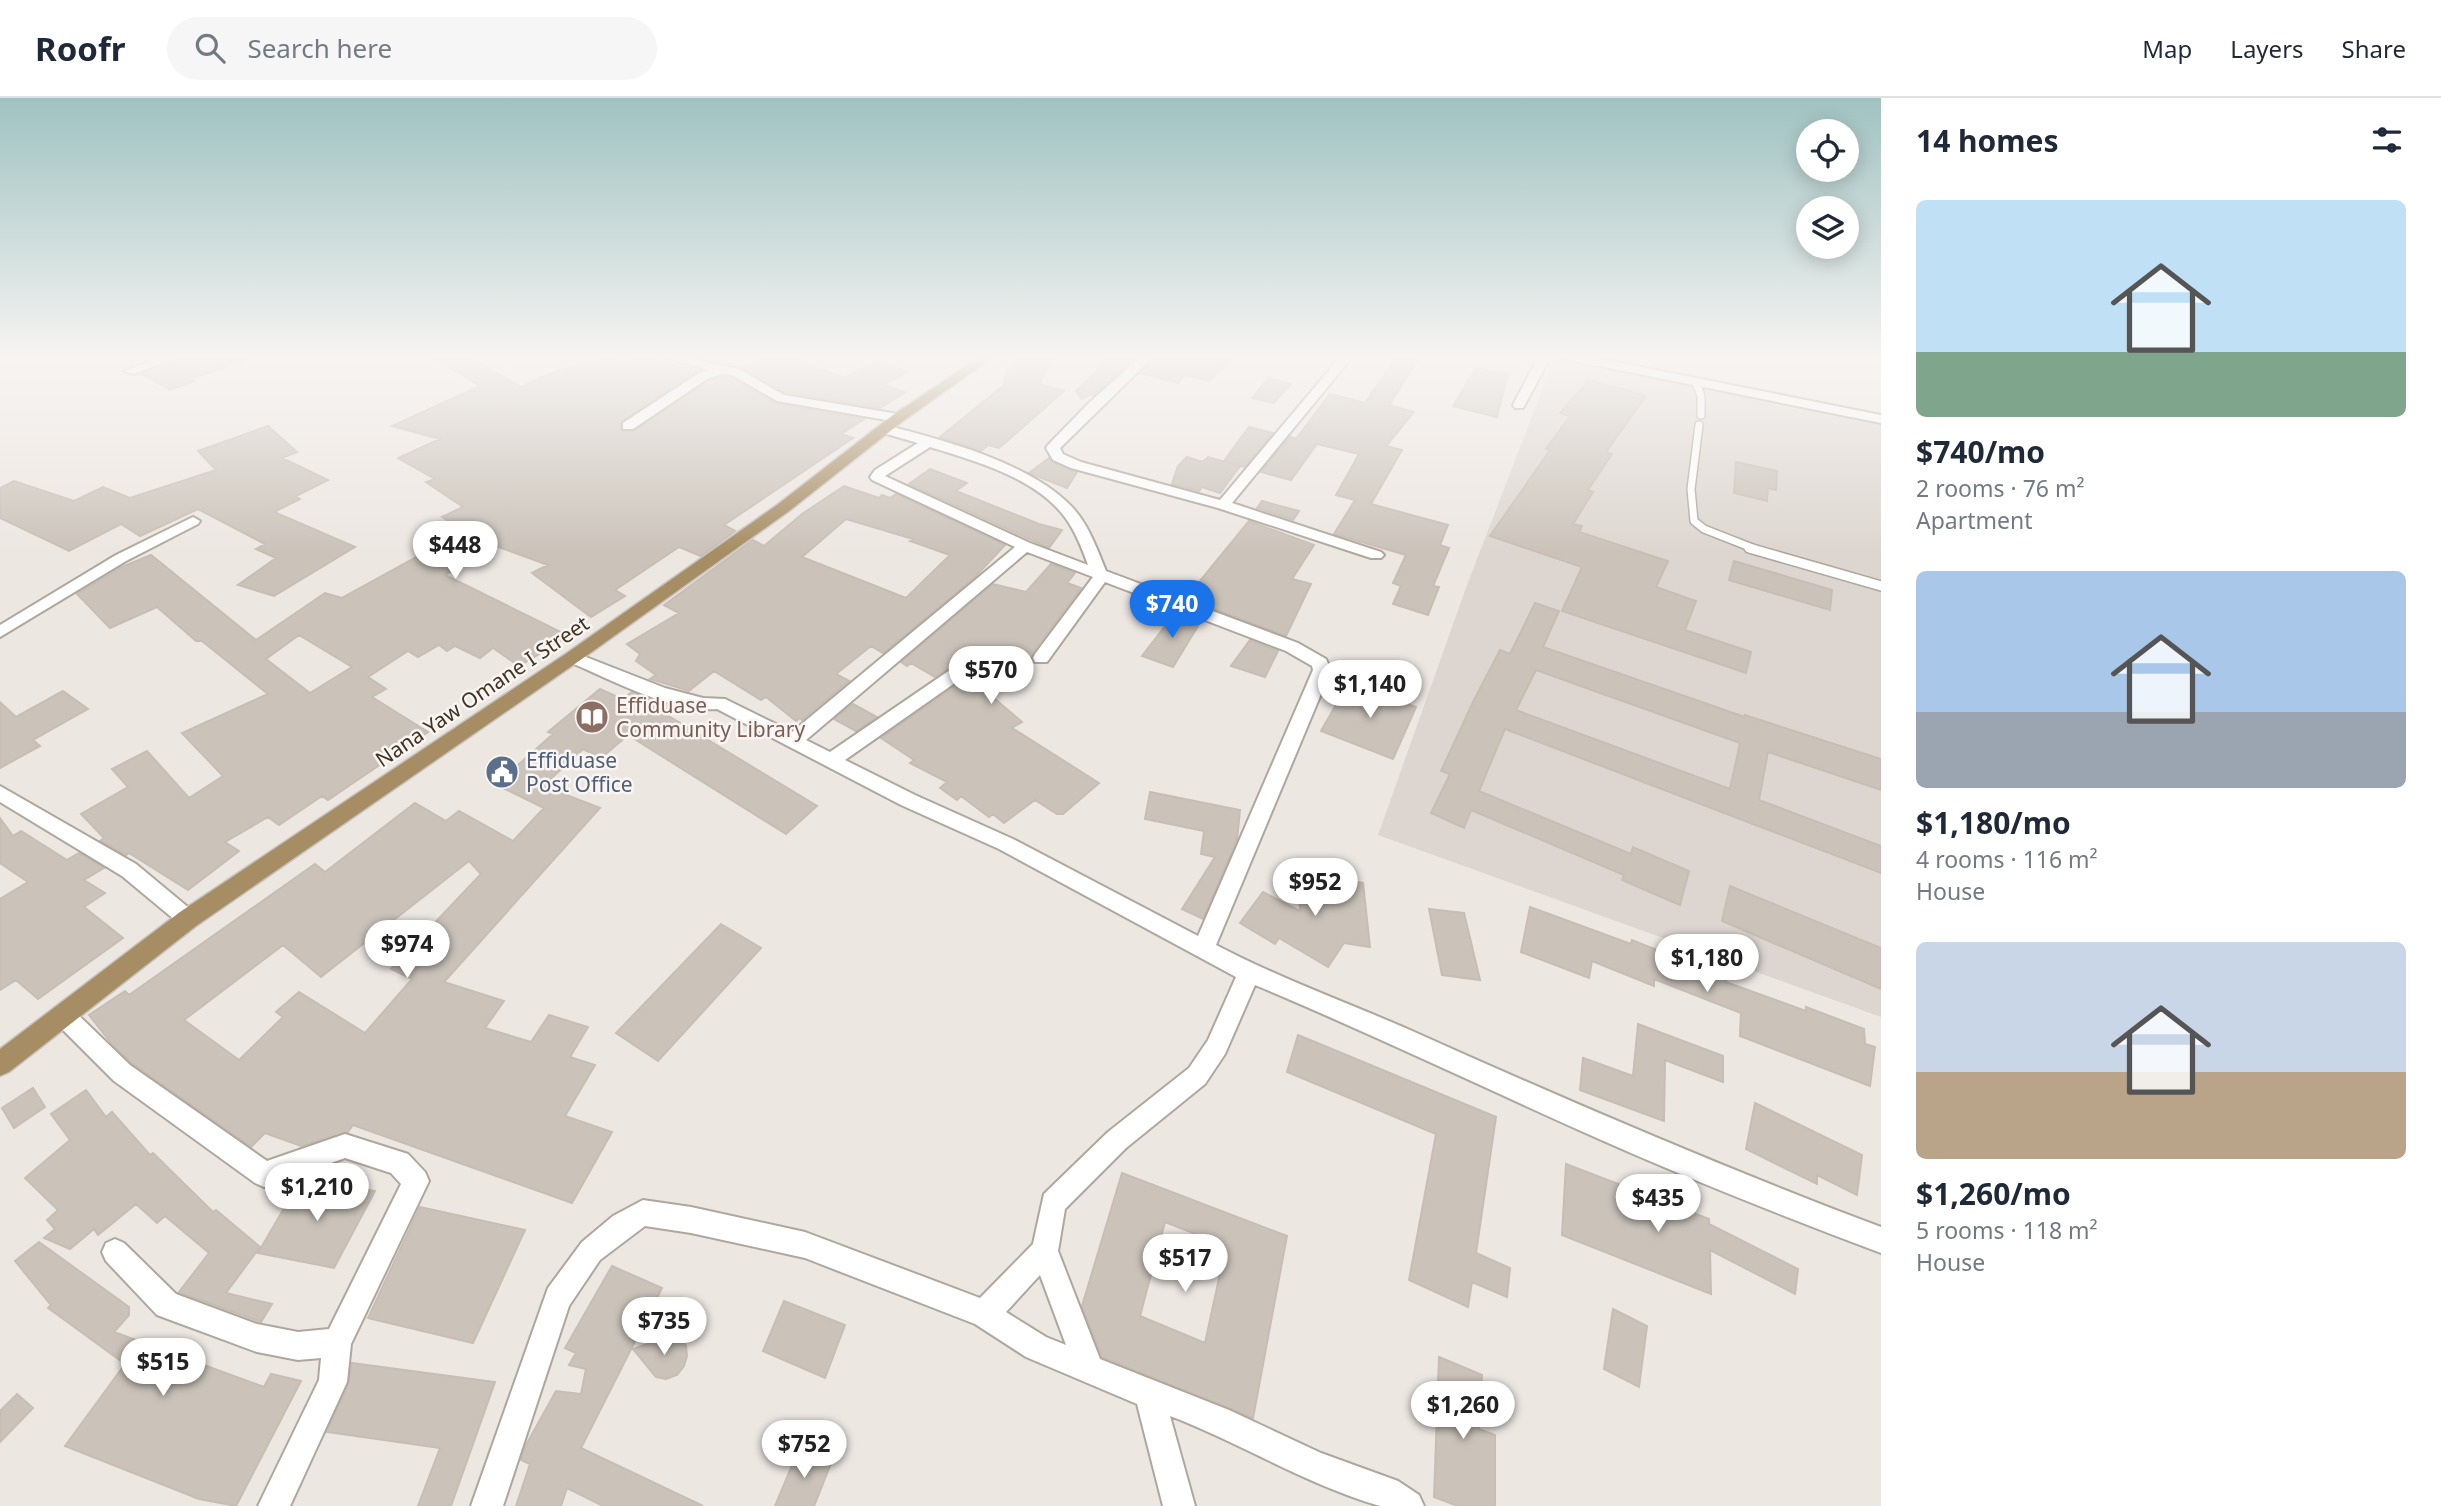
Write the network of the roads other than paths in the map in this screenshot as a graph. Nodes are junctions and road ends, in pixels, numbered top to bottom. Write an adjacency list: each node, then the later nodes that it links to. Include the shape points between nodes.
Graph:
1 (634, 422): 7 (street)
2 (885, 422): 5 (street)
3 (1078, 422): 9 (street, via 1053,448 1058,457)
4 (1292, 422): 9 (street)
5 (891, 423): 8 (street); 16 (main road, Nana Yaw Omane I Street, via 783,508)
6 (1699, 425): 14 (lane, via 1689,509 1694,523 1740,544)
7 (628, 426)
8 (928, 443): 11 (street, via 877,478); 13 (street, via 1001,468 1052,498 1085,539)
9 (1223, 505): 12 (street)
10 (193, 521): 15 (street, via 121,558)
11 (1025, 547): 13 (street); 19 (street)
12 (1376, 555)
13 (1101, 577): 17 (street); 23 (street, via 1292,647 1320,663 1322,670)
14 (1881, 586)
15 (0, 632)
16 (573, 657): 19 (street, via 660,693 703,704 719,703); 22 (main road, Nana Yaw Omane I Street)
17 (1041, 658)
18 (956, 674): 20 (street)
19 (793, 741): 20 (street)
20 (833, 760): 23 (street, via 1006,844)
21 (0, 793): 22 (street, via 129,870)
22 (188, 919): 25 (main road, Nana Yaw Omane I Street)
23 (1203, 950): 24 (street)
24 (1249, 973): 27 (street, via 1614,1133); 28 (street, via 1217,1047 1197,1076 1117,1140 1053,1203)
25 (63, 1015): 26 (main road, Nana Yaw Omane I Street); 31 (street, via 122,1073 264,1174 345,1146 399,1163 416,1181)
26 (0, 1064)
27 (1881, 1240)
28 (1045, 1251): 30 (street); 32 (street)
29 (115, 1252): 31 (street, via 167,1305 257,1338 298,1346)
30 (984, 1314): 32 (street, via 1036,1347); 35 (street, via 806,1245 643,1213 592,1251 558,1298)
31 (337, 1342): 34 (street, via 332,1382)
32 (1089, 1369): 33 (street)
33 (1149, 1394): 36 (street); 37 (street, via 1387,1492)
34 (274, 1506)
35 (487, 1506)
36 (1179, 1506)
37 (1408, 1506)

